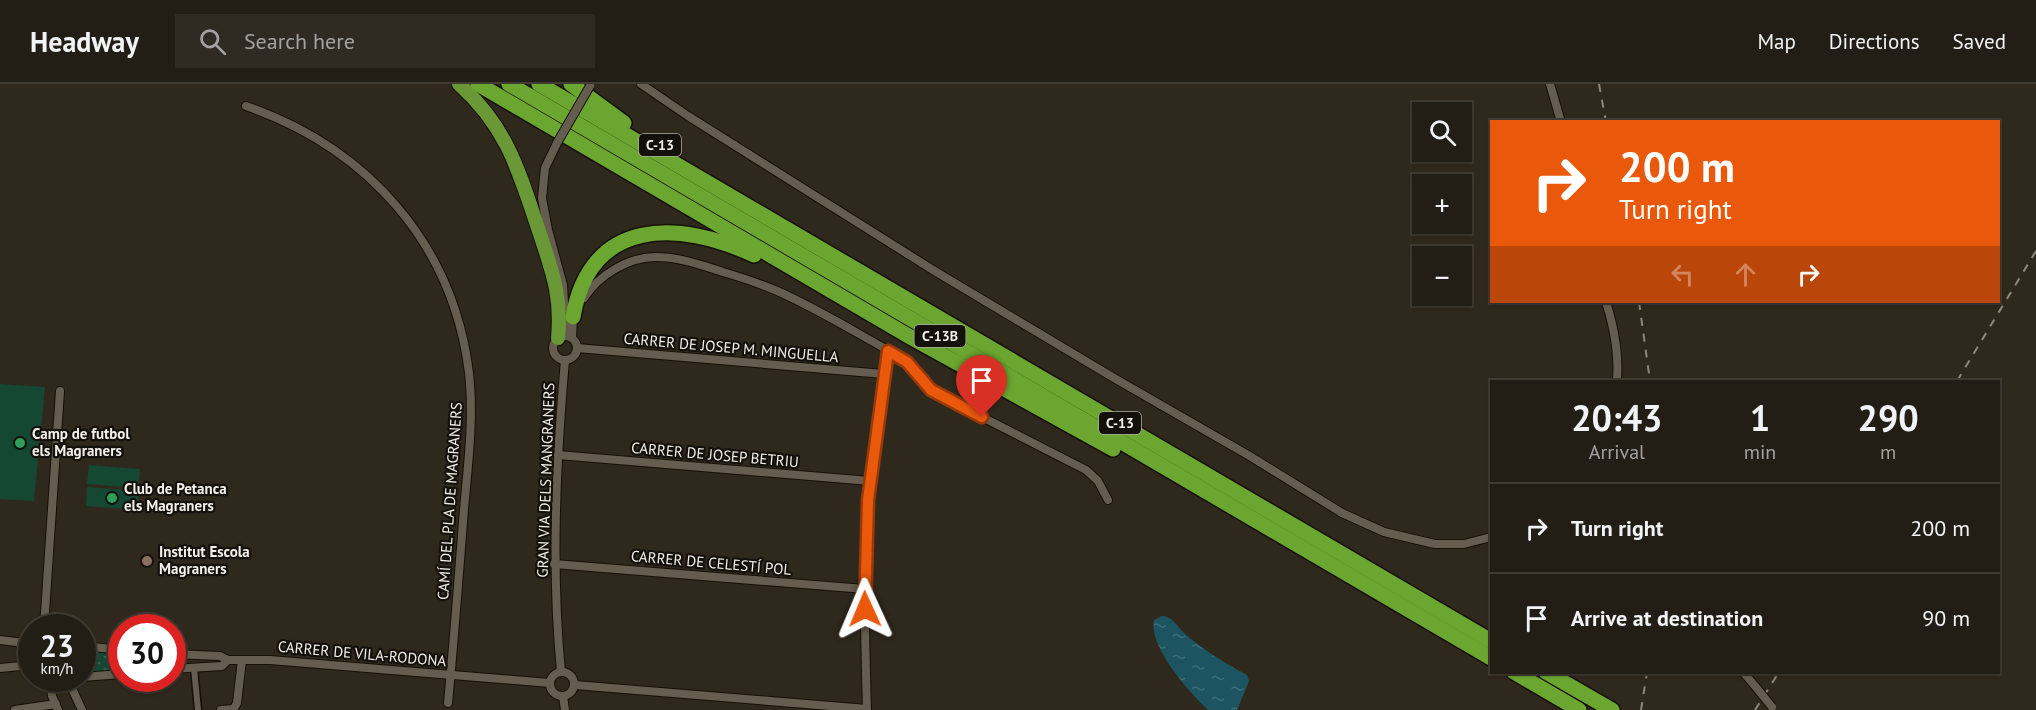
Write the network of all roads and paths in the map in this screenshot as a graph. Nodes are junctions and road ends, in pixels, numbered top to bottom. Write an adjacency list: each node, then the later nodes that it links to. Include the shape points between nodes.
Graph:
1 (459, 84): 14 (highway, via 489,116 517,165 554,275)
2 (478, 84): 19 (highway, C-13)
3 (509, 84): 27 (highway, C-13B)
4 (540, 84): 11 (highway)
5 (571, 84): 11 (highway, C-13, via 628,126 736,192)
6 (641, 84): 25 (street, via 933,270 1342,513 1384,532 1434,544 1464,544)
7 (1550, 84): 10 (street)
8 (591, 85): 14 (street, bridge, via 545,168 542,198 563,285)
9 (246, 106): 45 (street, CAMÍ DEL PLA DE MAGRANERS, via 316,137 366,175 416,231 452,300 467,356 471,414)
10 (1560, 120)
11 (748, 206): 30 (highway, C-13)
12 (1606, 303): 20 (street, via 1617,351)
13 (573, 317): 14 (street); 16 (street, via 586,294 614,269 643,258 668,257 773,289); 19 (highway, via 586,275 611,249 644,234 693,235 738,248 779,266 943,360)
14 (566, 338): 15 (street); 17 (street, GRAN VIA DELS MANGRANERS, via 553,345 554,354)
15 (577, 348): 17 (street, via 573,357); 18 (street, CARRER DE JOSEP M. MINGUELLA)
16 (888, 351): 18 (street); 24 (street, via 907,362 939,395 1086,470 1098,481)
17 (565, 360): 22 (street, GRAN VIA DELS MANGRANERS)
18 (884, 374): 23 (street)
19 (978, 375): 27 (highway, C-13, via 1352,584)
20 (1617, 380)
21 (60, 392): 29 (street)
22 (558, 455): 23 (street, CARRER DE JOSEP BETRIU); 26 (street, GRAN VIA DELS MANGRANERS)
23 (870, 481): 28 (street)
24 (1108, 500)
25 (1490, 537)
26 (555, 564): 28 (street, CARRER DE CELESTÍ POL); 41 (street, GRAN VIA DELS MANGRANERS)
27 (1371, 588): 34 (highway, C-13)
28 (865, 589): 60 (street)
29 (45, 614)
30 (1490, 639)
31 (0, 640): 32 (street)
32 (18, 642)
33 (186, 655): 35 (street, CARRER DE VILA-RODONA)
34 (1490, 657)
35 (228, 660): 36 (street, CARRER DE VILA-RODONA); 40 (street, via 222,666)
36 (242, 660): 45 (street, CARRER DE VILA-RODONA); 53 (street)
37 (18, 666): 38 (street)
38 (0, 668)
39 (186, 668): 40 (street)
40 (194, 668): 57 (street)
41 (561, 672): 46 (street); 47 (street, via 571,675)
42 (1517, 674): 61 (highway)
43 (1549, 674): 62 (highway)
44 (1745, 674): 54 (street, bridge)
45 (450, 675): 46 (street, CARRER DE VILA-RODONA); 51 (street, CAMÍ DEL PLA DE MAGRANERS)
46 (550, 683): 50 (street, via 552,691)
47 (574, 685): 50 (street, via 572,692); 60 (street)
48 (53, 692): 52 (street)
49 (75, 692): 56 (street)
50 (563, 696): 59 (street)
51 (448, 703)
52 (57, 707): 55 (street)
53 (234, 709): 58 (street)
54 (1773, 709)
55 (15, 710)
56 (82, 710)
57 (198, 710)
58 (221, 710)
59 (565, 710)
60 (867, 710)
61 (1579, 710)
62 (1612, 710)

